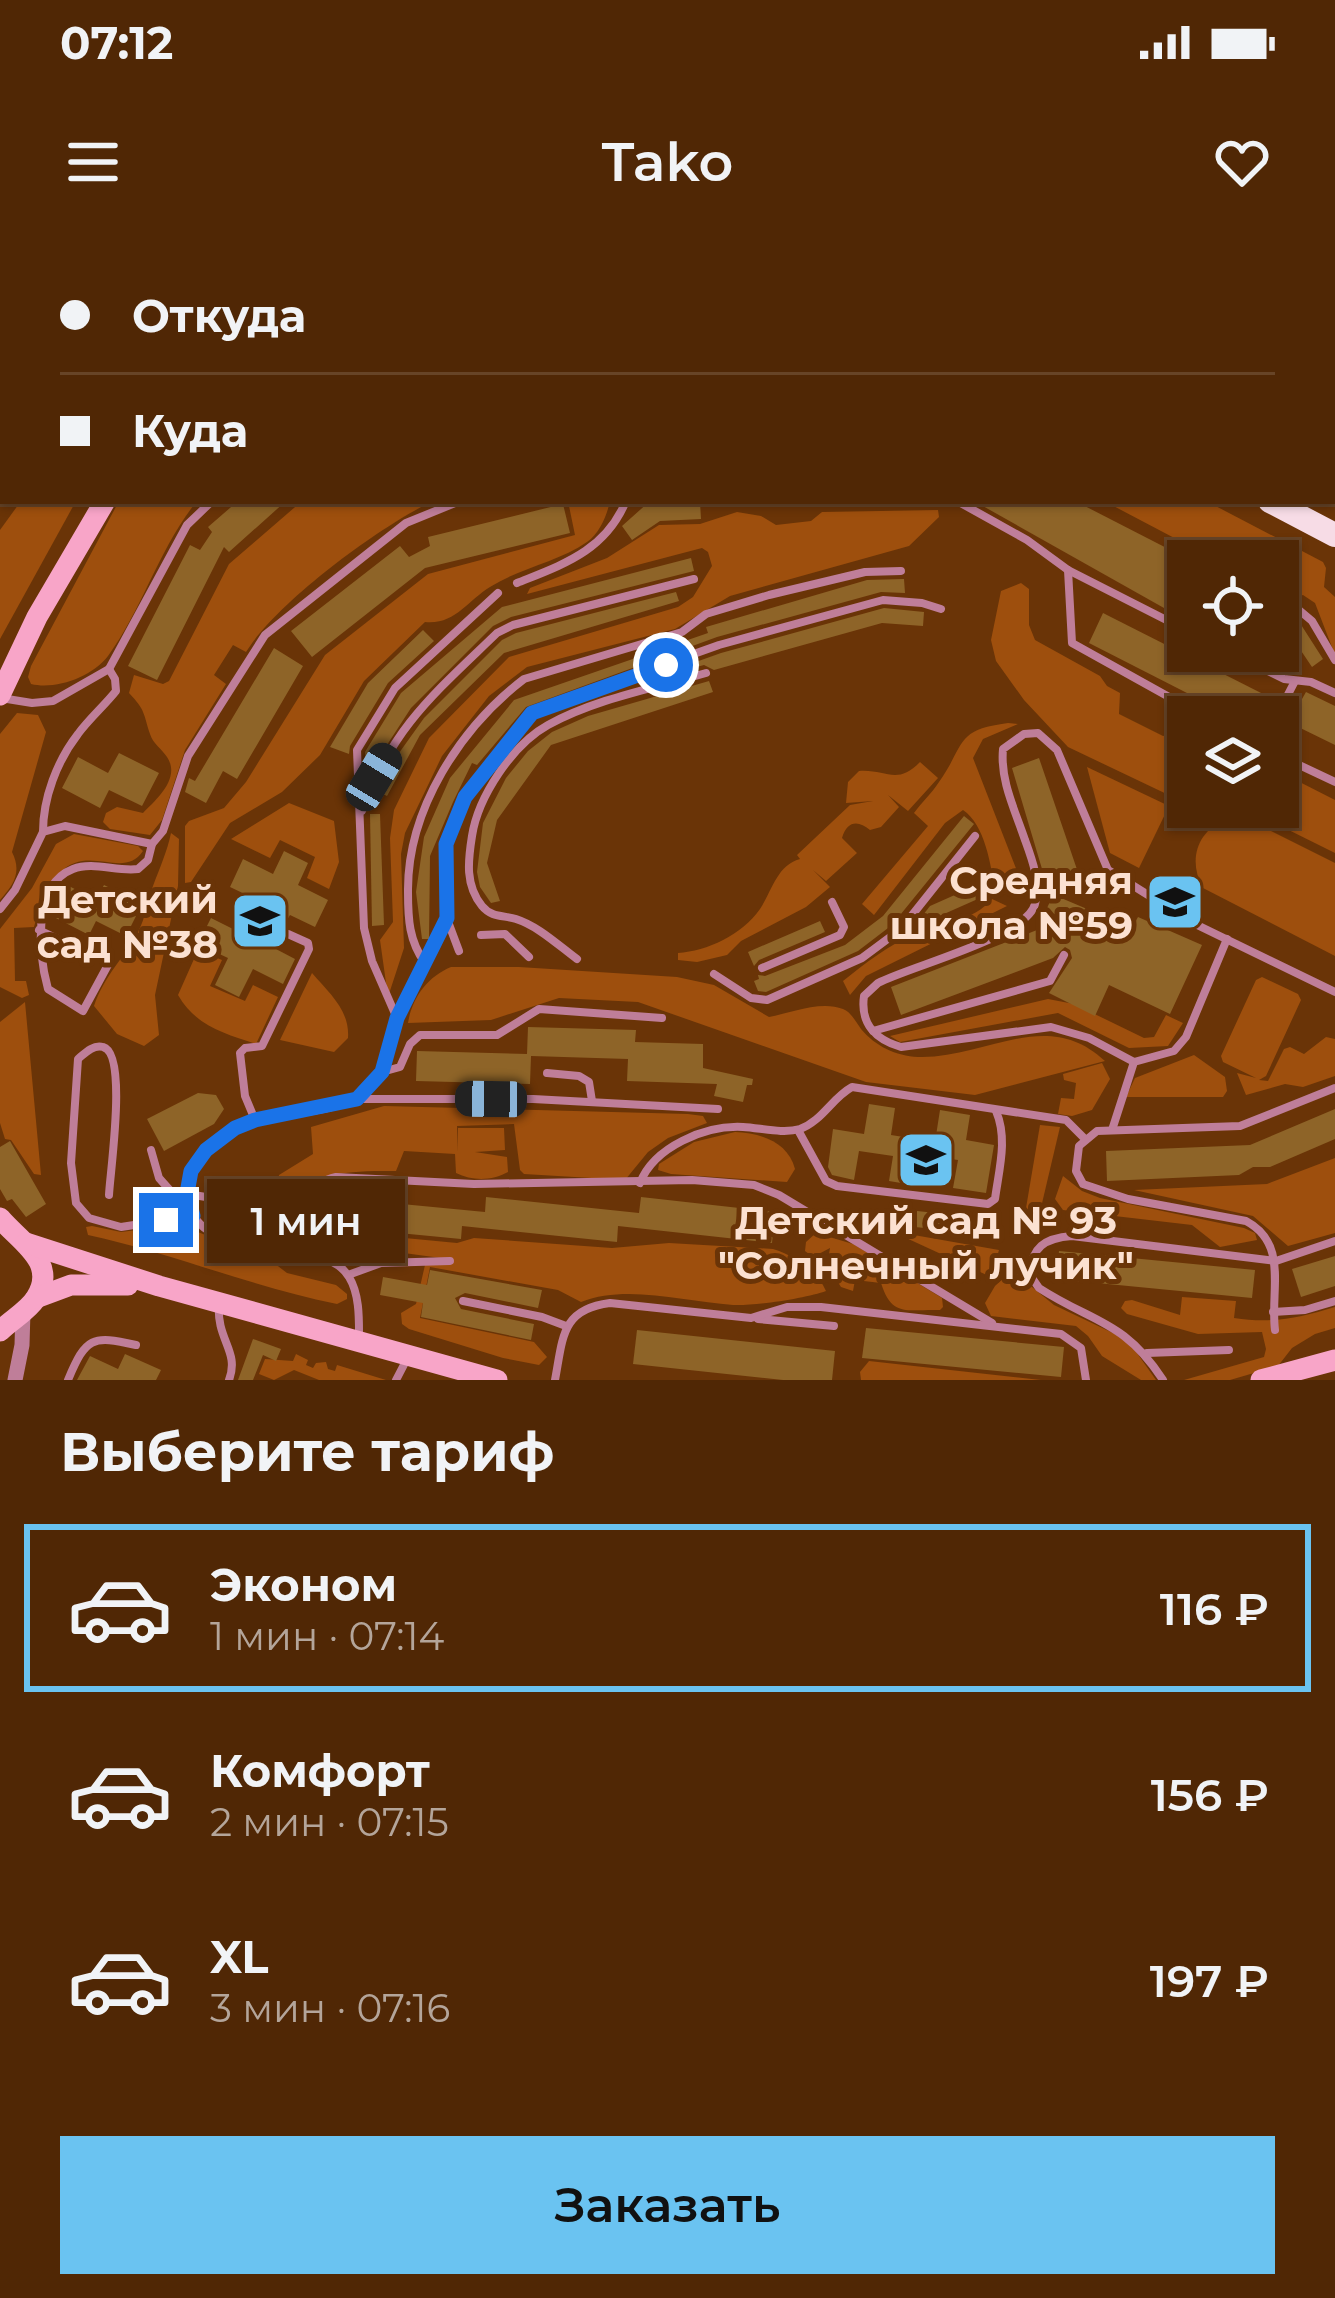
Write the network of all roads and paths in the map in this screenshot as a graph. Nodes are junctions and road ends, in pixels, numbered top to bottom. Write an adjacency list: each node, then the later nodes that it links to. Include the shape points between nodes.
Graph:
1 (103, 504): 24 (main road)
2 (209, 504): 17 (lane, via 187,525)
3 (453, 504): 30 (lane, via 406,523 265,635 188,757)
4 (625, 504): 11 (lane, via 588,553)
5 (962, 504): 8 (lane)
6 (1276, 504): 7 (main road)
7 (1335, 535)
8 (1068, 570): 15 (lane); 22 (lane, via 1072,643)
9 (901, 572): 42 (lane, via 865,572 706,614 682,632 524,679 503,695 442,772 407,859 413,947)
10 (694, 579): 27 (lane, via 497,633 408,720)
11 (517, 583)
12 (497, 593): 27 (lane, via 394,688 357,750)
13 (940, 609): 33 (lane, via 884,600 719,645 532,713 465,797 446,844)
14 (1299, 610): 16 (lane)
15 (1167, 620)
16 (1335, 660)
17 (109, 670): 24 (lane, via 53,701); 28 (lane, via 116,691 78,732 43,800)
18 (1271, 672): 20 (lane)
19 (706, 673): 41 (lane, via 547,725 486,795 467,866 480,903 529,924)
20 (1296, 680): 21 (lane); 23 (lane)
21 (1335, 693)
22 (1167, 696)
23 (1287, 696)
24 (0, 697)
25 (1299, 765): 26 (lane)
26 (1335, 782)
27 (360, 818): 46 (lane, via 364,928)
28 (43, 832): 30 (lane, via 64,826); 32 (lane)
29 (975, 836): 44 (lane, via 901,929 862,958 767,1000)
30 (152, 844): 34 (lane, via 138,869 67,872)
31 (832, 902): 43 (lane, via 840,934)
32 (0, 909)
33 (447, 918): 38 (lane); 42 (lane)
34 (39, 929): 34 (lane, via 109,963 83,1011 48,989)
35 (288, 934): 57 (lane, via 309,949 262,1046 240,1053)
36 (481, 935): 40 (lane, via 505,934)
37 (1227, 939): 45 (lane); 48 (lane, via 1108,870 1057,750 1038,733 1024,734 1004,749 1001,769 1035,866 1035,907 1006,933 878,983 862,1005); 49 (lane, via 1186,1037 1174,1051)
38 (459, 951)
39 (1064, 955): 48 (lane, via 1050,981)
40 (530, 957)
41 (577, 959)
42 (425, 963): 46 (lane)
43 (763, 968)
44 (714, 974)
45 (1335, 992)
46 (397, 1018): 50 (lane)
47 (662, 1018): 50 (lane, via 539,1009 497,1035 420,1036 400,1067)
48 (872, 1032): 49 (lane, via 902,1047 1051,1027)
49 (1134, 1062): 59 (lane)
50 (382, 1072): 53 (lane)
51 (547, 1073): 54 (lane, via 590,1082)
52 (1335, 1088): 59 (lane, via 1240,1126)
53 (357, 1099): 54 (lane); 57 (lane)
54 (592, 1102): 55 (lane)
55 (718, 1108)
56 (995, 1109): 58 (lane, via 852,1087); 58 (lane, via 1003,1140 988,1204 837,1186); 60 (lane, via 1070,1122)
57 (255, 1120): 63 (lane, via 206,1150)
58 (797, 1130): 62 (lane, via 736,1126 679,1142)
59 (1112, 1130): 60 (lane)
60 (1084, 1138): 71 (lane, via 1076,1171 1083,1184 1246,1221 1262,1230)
61 (151, 1150): 66 (lane, via 158,1178)
62 (640, 1184): 70 (lane, via 336,1177 306,1198); 81 (lane, via 736,1182 779,1195)
63 (187, 1193): 65 (lane); 66 (lane)
64 (109, 1195): 66 (lane, via 118,1072 103,1047 78,1059 76,1203 89,1218 121,1227)
65 (225, 1200)
66 (193, 1216): 70 (lane, via 236,1241)
67 (0, 1218): 68 (main road)
68 (14, 1238): 74 (main road); 79 (main road, via 41,1265 42,1281)
69 (1335, 1241): 71 (lane)
70 (292, 1251): 73 (lane)
71 (1276, 1261): 78 (lane); 88 (lane, via 1072,1236 1037,1248 1030,1276 1039,1288 1111,1324)
72 (450, 1262): 73 (lane, via 381,1263)
73 (348, 1274): 85 (lane)
74 (159, 1286): 77 (main road); 79 (main road, via 88,1283)
75 (463, 1300): 82 (lane)
76 (1335, 1301): 78 (lane)
77 (219, 1303): 85 (main road); 93 (lane, via 218,1331 233,1361)
78 (1273, 1312): 84 (lane)
79 (15, 1315): 91 (street, via 22,1346)
80 (751, 1318): 81 (lane, via 803,1306); 82 (lane, via 610,1303 577,1312); 83 (lane)
81 (992, 1323): 97 (lane, via 1070,1337 1081,1348)
82 (567, 1326): 96 (lane)
83 (834, 1326)
84 (1275, 1330)
85 (359, 1342): 89 (main road)
86 (136, 1345): 92 (lane, via 91,1341)
87 (1229, 1350): 88 (lane)
88 (1145, 1353): 98 (lane)
89 (409, 1355): 94 (lane); 95 (main road)
90 (1335, 1360): 99 (main road)
91 (15, 1380)
92 (68, 1380)
93 (229, 1380)
94 (396, 1380)
95 (497, 1380)
96 (555, 1380)
97 (1086, 1380)
98 (1163, 1380)
99 (1261, 1380)

